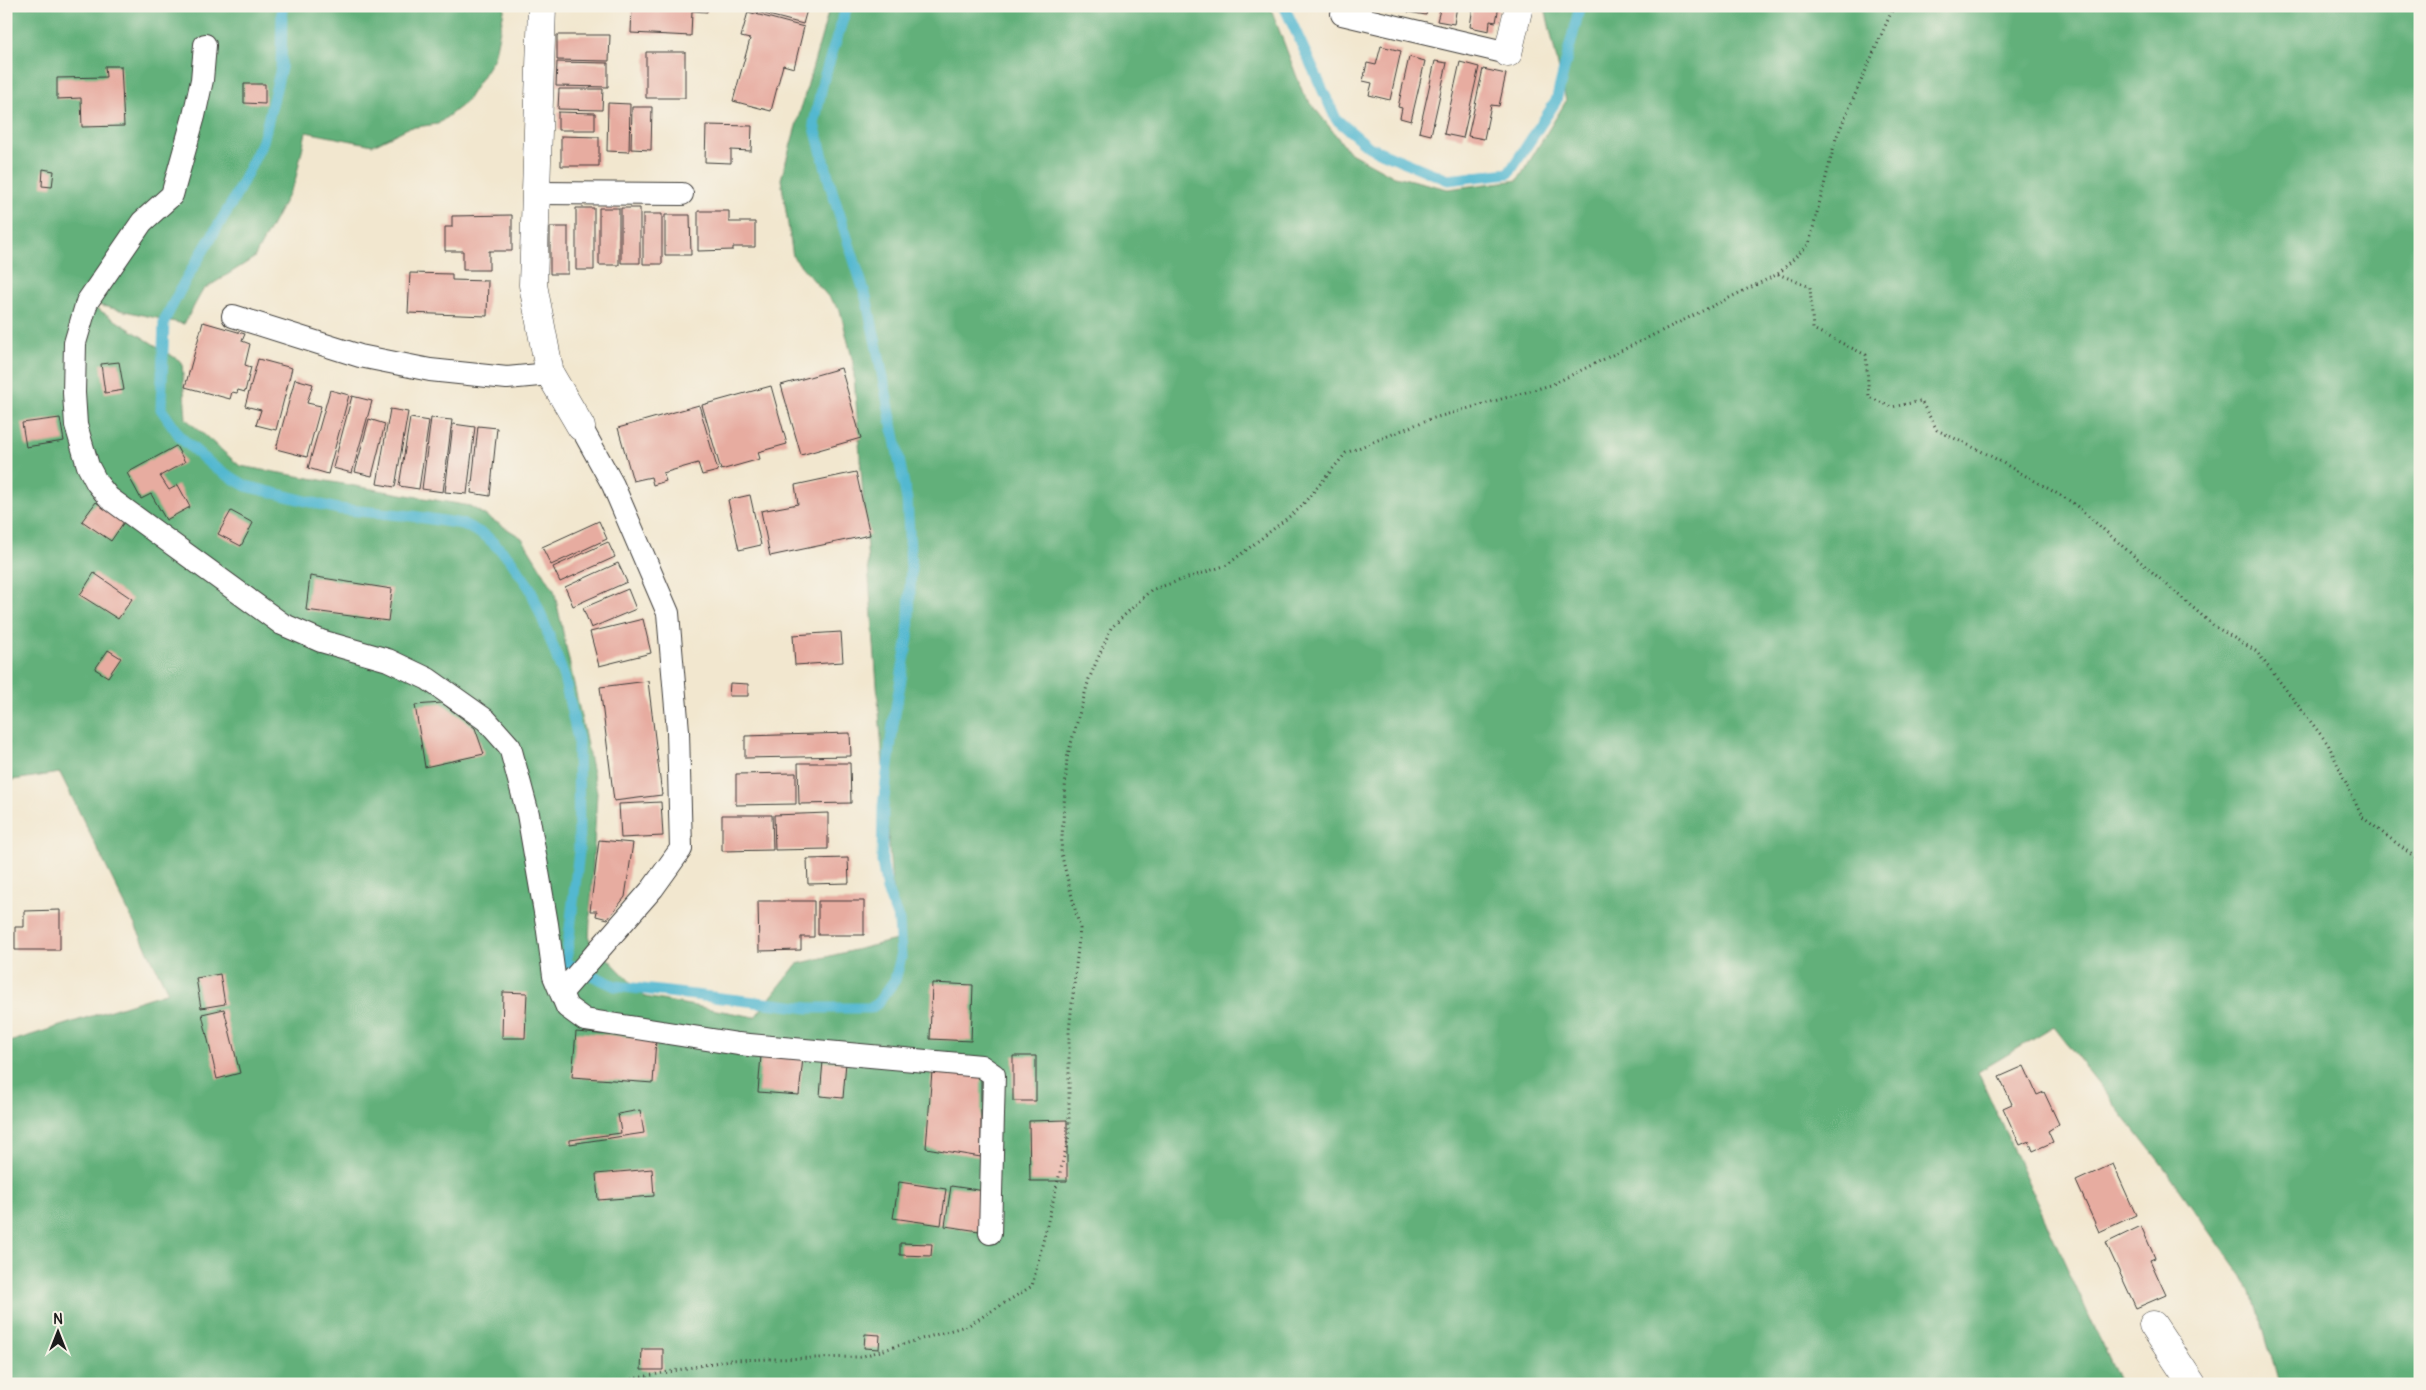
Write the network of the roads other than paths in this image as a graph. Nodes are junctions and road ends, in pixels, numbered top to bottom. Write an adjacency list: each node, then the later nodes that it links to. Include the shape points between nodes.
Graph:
1 (542, 6): 6 (street)
2 (1519, 6): 5 (street)
3 (1342, 14): 5 (lane)
4 (206, 45): 11 (lane, via 194,116 172,195 142,222 87,302 75,343 76,425 88,466 109,498 282,624 321,641 388,660 428,679 486,720 504,740 510,747 528,814 554,976)
5 (1508, 53)
6 (535, 193): 7 (lane); 9 (street, via 533,285)
7 (682, 194)
8 (233, 316): 9 (lane, via 360,356 430,370 507,378)
9 (550, 374): 10 (street)
10 (582, 427): 11 (lane, via 613,485 668,613 678,731 681,849 653,888)
11 (561, 993): 12 (lane, via 567,1007 585,1020 738,1044 981,1066 994,1075)
12 (990, 1233)
13 (2153, 1325): 14 (street)
14 (2192, 1384)

